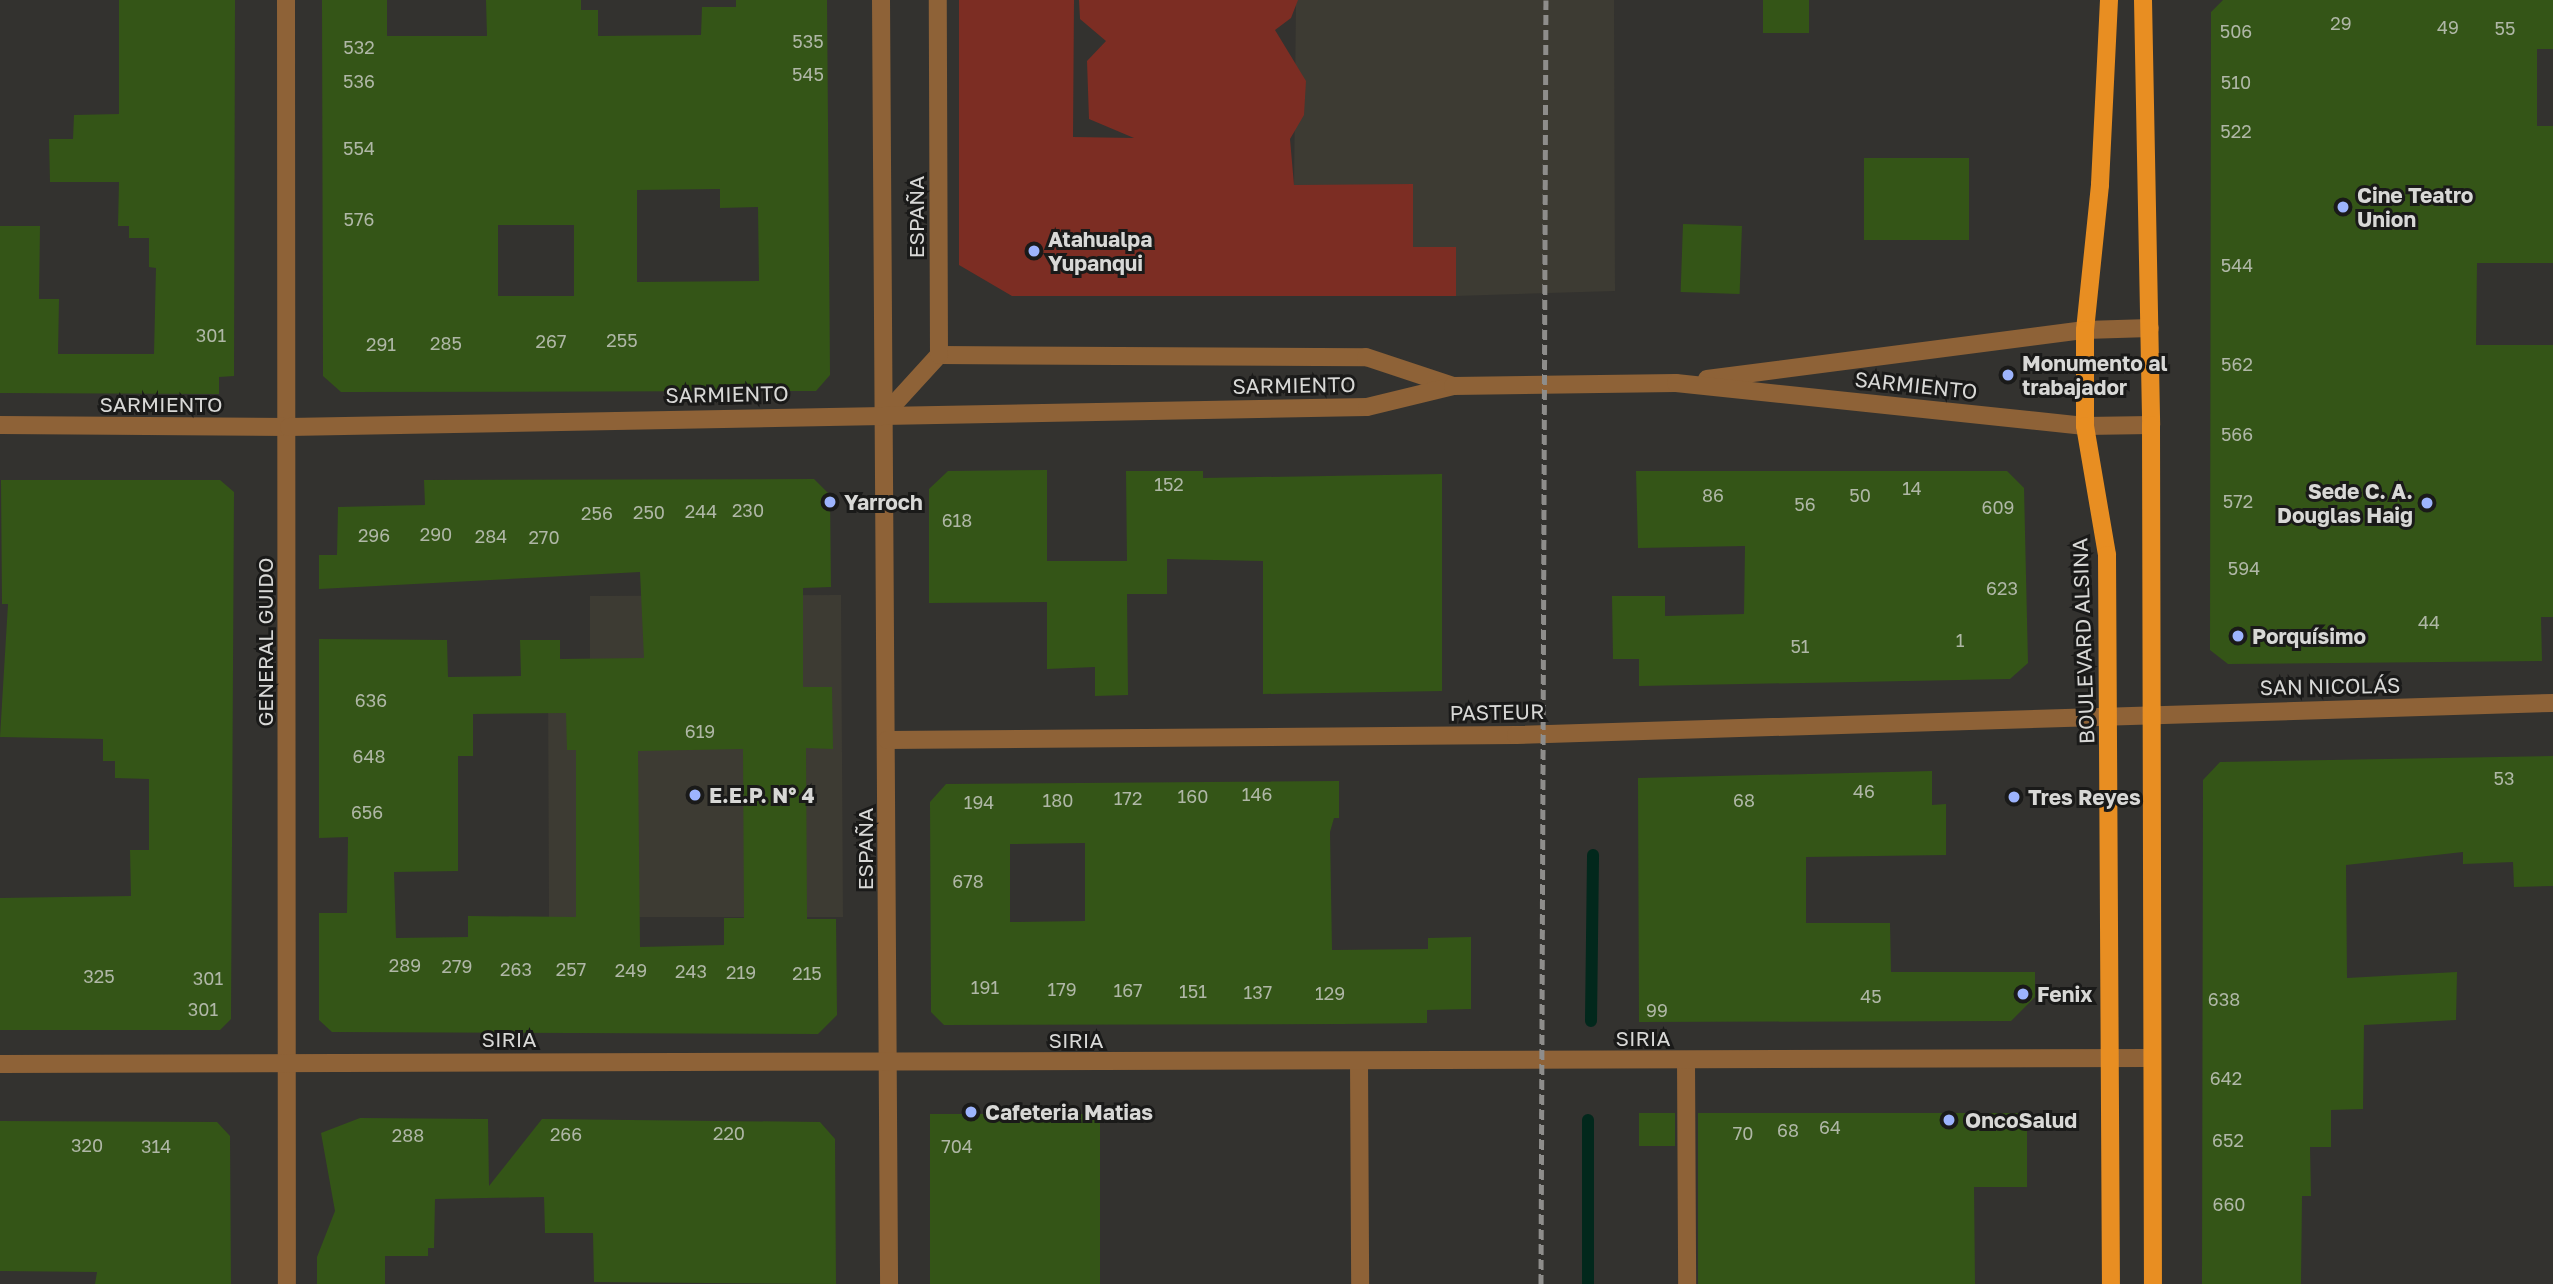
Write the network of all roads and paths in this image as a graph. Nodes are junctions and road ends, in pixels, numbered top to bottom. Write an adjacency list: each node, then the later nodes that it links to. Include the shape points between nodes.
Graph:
1 (286, 0): 15 (street, GENERAL GUIDO)
2 (881, 0): 11 (street, ESPAÑA)
3 (938, 0): 8 (street, ESPAÑA)
4 (2109, 0): 7 (main road, BOULEVARD ALSINA, via 2101,185)
5 (2143, 0): 6 (main road)
6 (2150, 328): 7 (street, SARMIENTO); 13 (main road)
7 (2085, 330): 9 (street, SARMIENTO); 14 (main road, BOULEVARD ALSINA)
8 (939, 355): 10 (street, SARMIENTO, via 1366,357); 11 (street)
9 (1676, 383): 10 (street, SARMIENTO); 14 (street, SARMIENTO)
10 (1453, 386): 11 (street, SARMIENTO, via 1367,407)
11 (886, 413): 15 (street, SARMIENTO); 19 (street, ESPAÑA)
12 (0, 425): 15 (street, SARMIENTO)
13 (2151, 425): 14 (street, SARMIENTO); 18 (main road)
14 (2085, 426): 17 (main road, BOULEVARD ALSINA, via 2107,555)
15 (289, 427): 22 (street, GENERAL GUIDO)
16 (2553, 703): 18 (street, SAN NICOLÁS)
17 (2109, 713): 18 (street, SAN NICOLÁS); 19 (street, PASTEUR, via 1516,736); 21 (main road, BOULEVARD ALSINA)
18 (2152, 713): 20 (main road)
19 (887, 740): 26 (street, ESPAÑA)
20 (2152, 1058): 21 (street, SIRIA); 32 (main road)
21 (2110, 1059): 24 (street, SIRIA); 31 (main road, BOULEVARD ALSINA)
22 (286, 1060): 25 (street, SIRIA); 26 (street, SIRIA); 27 (street, GENERAL GUIDO)
23 (1359, 1061): 24 (street, SIRIA); 26 (street, SIRIA); 29 (street)
24 (1686, 1061): 30 (street)
25 (0, 1064)
26 (889, 1064): 28 (street, ESPAÑA)
27 (287, 1284)
28 (889, 1284)
29 (1360, 1284)
30 (1687, 1284)
31 (2110, 1284)
32 (2153, 1284)

